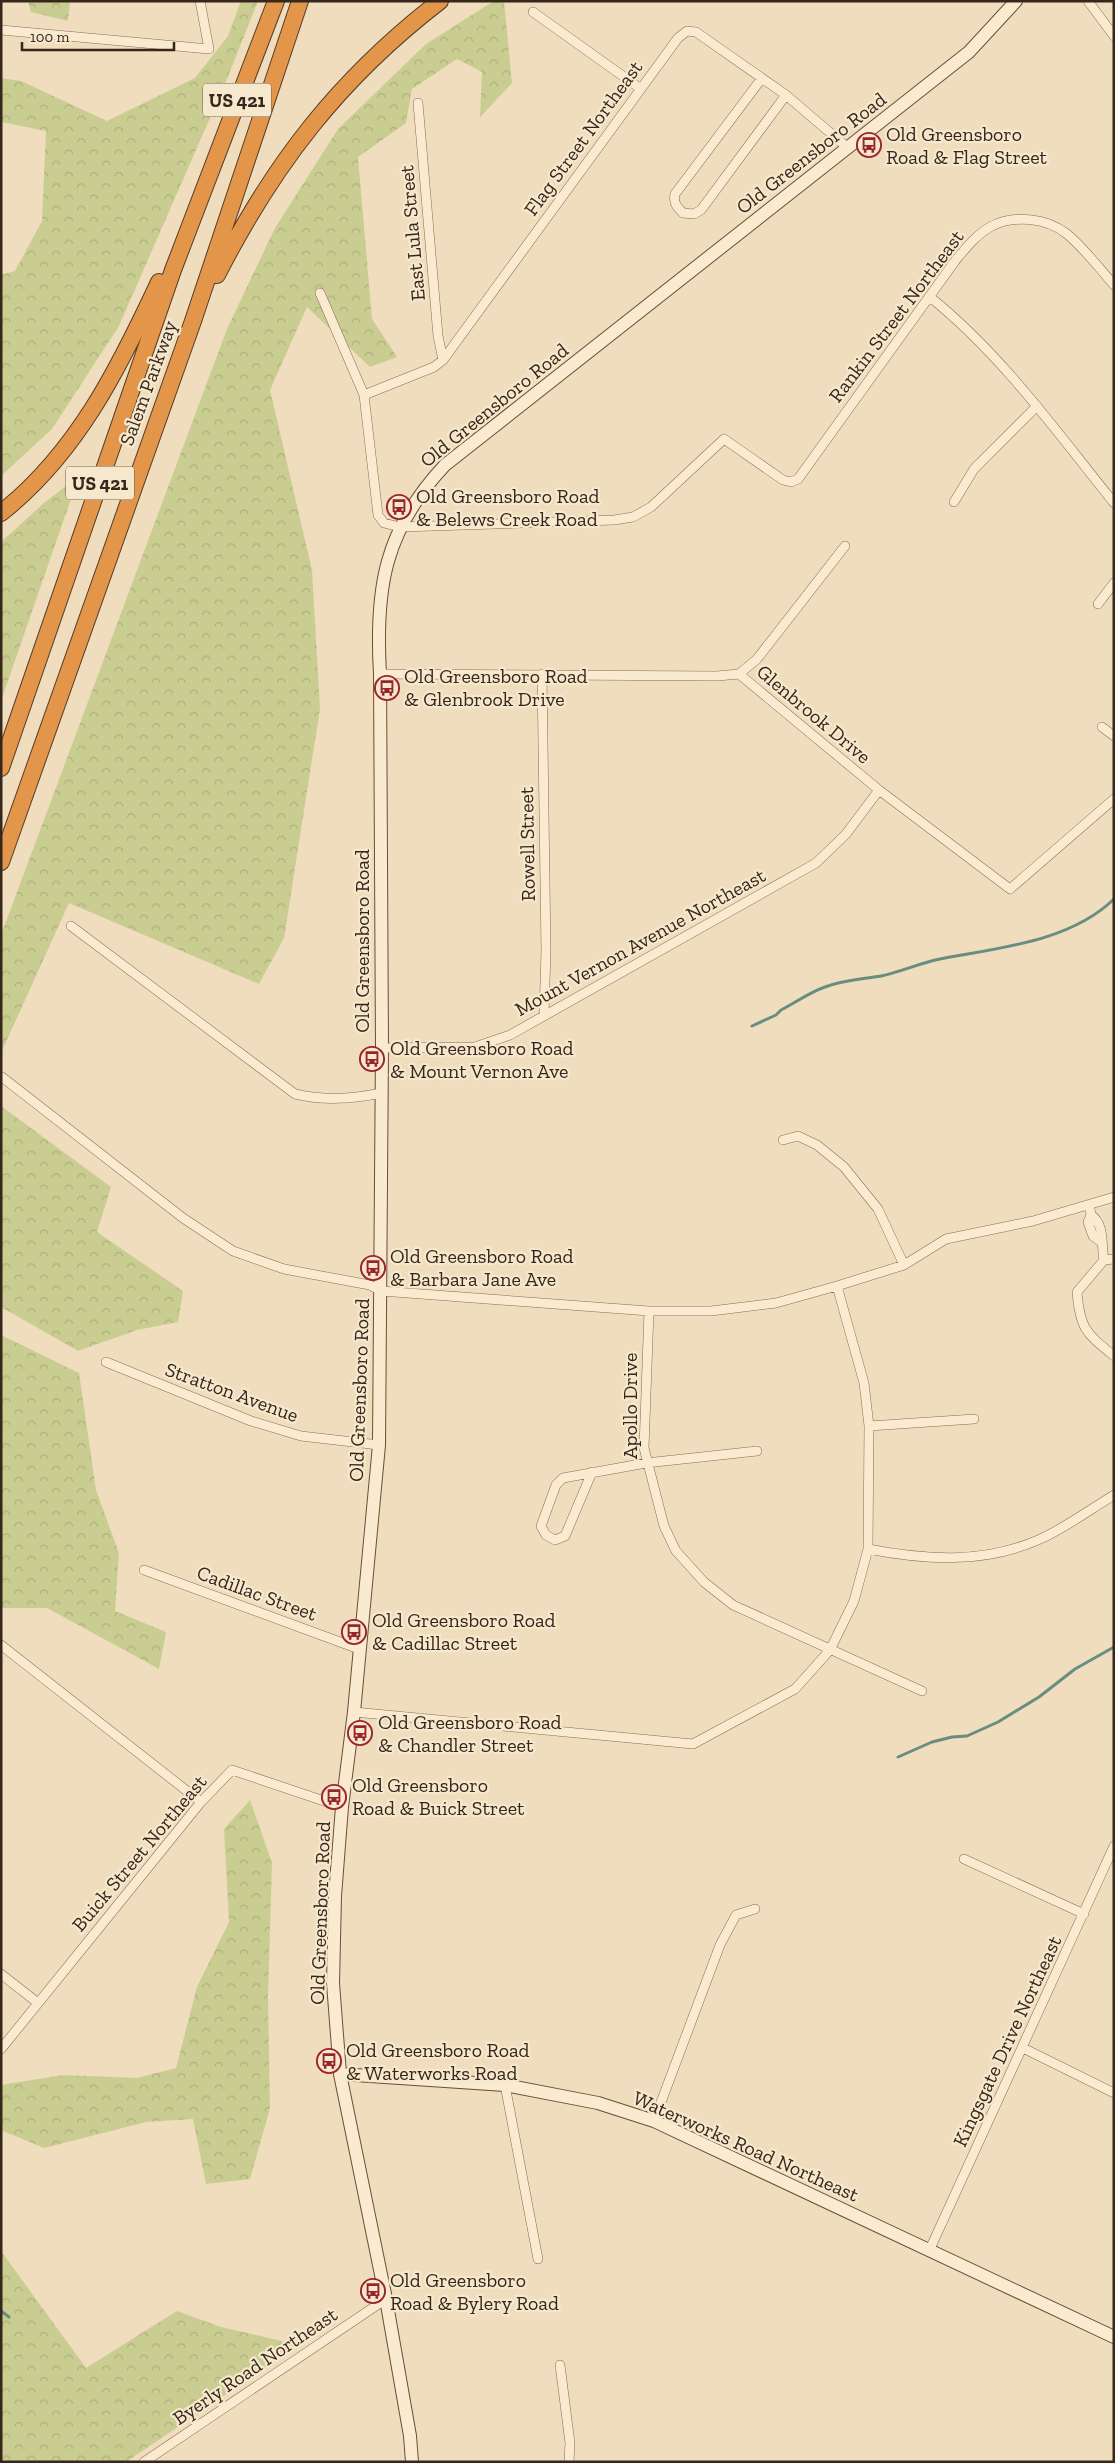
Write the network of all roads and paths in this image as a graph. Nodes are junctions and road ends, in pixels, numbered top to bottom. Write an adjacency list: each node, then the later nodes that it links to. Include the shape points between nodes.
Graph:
1 (200, 1): 8 (street, via 209,49)
2 (276, 1): 15 (highway, Salem Parkway / US 421)
3 (300, 1): 19 (highway, Salem Parkway / US 421)
4 (440, 1): 19 (highway, via 358,72 308,129 256,202)
5 (1016, 1): 14 (street, Old Greensboro Road, via 969,52)
6 (1088, 1): 9 (street)
7 (533, 12): 11 (street)
8 (1, 30)
9 (1114, 36)
10 (762, 78): 11 (street, Flag Street Northeast, via 696,32 687,31 678,38); 12 (street, Flag Street Northeast); 12 (street, via 675,194 676,206 683,213 694,214 701,210)
11 (641, 89): 20 (street, Flag Street Northeast)
12 (786, 95): 14 (street, Flag Street Northeast)
13 (418, 103): 20 (street, East Lula Street)
14 (848, 148): 26 (street, Old Greensboro Road, via 445,466 425,487)
15 (199, 199): 25 (highway, via 100,398 57,459); 35 (highway, Salem Parkway / US 421)
16 (1114, 285): 18 (street, Rankin Street Northeast, via 1066,233 1036,220 1016,220 992,226 974,239 954,261)
17 (320, 293): 21 (street)
18 (930, 297): 22 (street, via 987,348); 26 (street, Rankin Street Northeast, via 798,479 791,482 783,480 724,438 651,507 633,517)
19 (193, 321): 38 (highway, Salem Parkway / US 421)
20 (442, 360): 21 (street, Flag Street Northeast, via 434,367)
21 (364, 395): 26 (street, via 378,515 384,523)
22 (1037, 406): 23 (street, via 974,469); 24 (street)
23 (954, 502)
24 (1114, 503)
25 (1, 513)
26 (400, 527): 30 (street, Old Greensboro Road, via 382,584 377,626)
27 (845, 546): 32 (street, via 757,659)
28 (1114, 583): 29 (street)
29 (1098, 604)
30 (380, 674): 31 (street, Glenbrook Drive); 41 (street, Old Greensboro Road)
31 (542, 674): 32 (street, Glenbrook Drive); 40 (street, Rowell Street)
32 (738, 674): 36 (street, Glenbrook Drive)
33 (1102, 727): 34 (street)
34 (1114, 736)
35 (1, 768)
36 (878, 790): 37 (street, Glenbrook Drive, via 1010,889); 40 (street, Mount Vernon Avenue Northeast, via 846,834 816,863)
37 (1114, 799)
38 (1, 862)
39 (71, 926): 43 (street, via 295,1094 344,1100)
40 (544, 1015): 41 (street, Mount Vernon Avenue Northeast, via 510,1035 475,1047)
41 (382, 1048): 43 (street, Old Greensboro Road)
42 (2, 1077): 51 (street, via 183,1218 233,1251 284,1270 370,1285)
43 (382, 1094): 51 (street, Old Greensboro Road)
44 (784, 1140): 49 (street, via 798,1136 817,1145 844,1167 878,1210)
45 (1114, 1197): 46 (street)
46 (1089, 1204): 48 (street, via 1091,1215 1102,1234 1100,1241); 49 (street, via 1033,1221 946,1239)
47 (1114, 1259): 48 (street)
48 (1104, 1260): 53 (street, via 1077,1292 1079,1316 1088,1335)
49 (904, 1265): 50 (street)
50 (837, 1286): 52 (street, via 757,1305 711,1311); 56 (street, via 864,1383)
51 (381, 1291): 52 (street); 57 (street, Old Greensboro Road)
52 (649, 1311): 59 (street, Apollo Drive)
53 (1114, 1356)
54 (106, 1362): 57 (street, Stratton Avenue, via 251,1421 292,1434)
55 (974, 1420): 56 (street)
56 (869, 1426): 62 (street)
57 (379, 1445): 65 (street, Old Greensboro Road)
58 (757, 1450): 59 (street)
59 (646, 1463): 60 (street); 66 (street, Apollo Drive, via 668,1539 687,1566 733,1605)
60 (592, 1472): 60 (street, via 565,1536 555,1540 546,1535 541,1526 556,1486 563,1478)
61 (1114, 1495): 62 (street, via 1039,1540 1001,1554 954,1558)
62 (868, 1550): 66 (street, via 854,1601)
63 (144, 1570): 65 (street, Cadillac Street)
64 (1, 1645): 69 (street)
65 (358, 1649): 68 (street, Old Greensboro Road)
66 (830, 1650): 67 (street, Apollo Drive); 68 (street, via 795,1689 693,1744)
67 (922, 1691)
68 (354, 1712): 70 (street, Old Greensboro Road)
69 (201, 1802): 70 (street, Buick Street Northeast, via 232,1770); 76 (street, Buick Street Northeast)
70 (342, 1807): 79 (street, Old Greensboro Road, via 333,1983)
71 (1114, 1846): 74 (street, Kingsgate Drive Northeast)
72 (964, 1859): 74 (street)
73 (755, 1909): 82 (street, via 736,1915 720,1945)
74 (1084, 1914): 77 (street, Kingsgate Drive Northeast)
75 (1, 1974): 76 (street)
76 (38, 2003): 78 (street, Buick Street Northeast)
77 (1023, 2048): 81 (street); 83 (street, Kingsgate Drive Northeast)
78 (1, 2050)
79 (340, 2074): 80 (street, Waterworks Road Northeast); 85 (street, Old Greensboro Road)
80 (505, 2085): 82 (street, Waterworks Road Northeast, via 598,2103); 84 (street)
81 (1114, 2093)
82 (654, 2122): 83 (street, Waterworks Road Northeast)
83 (930, 2249): 86 (street, Waterworks Road Northeast)
84 (538, 2259)
85 (386, 2299): 88 (street, Byerly Road Northeast); 89 (street, Old Greensboro Road)
86 (1114, 2337)
87 (560, 2365): 90 (street, via 570,2443)
88 (144, 2462)
89 (412, 2462)
90 (568, 2462)

